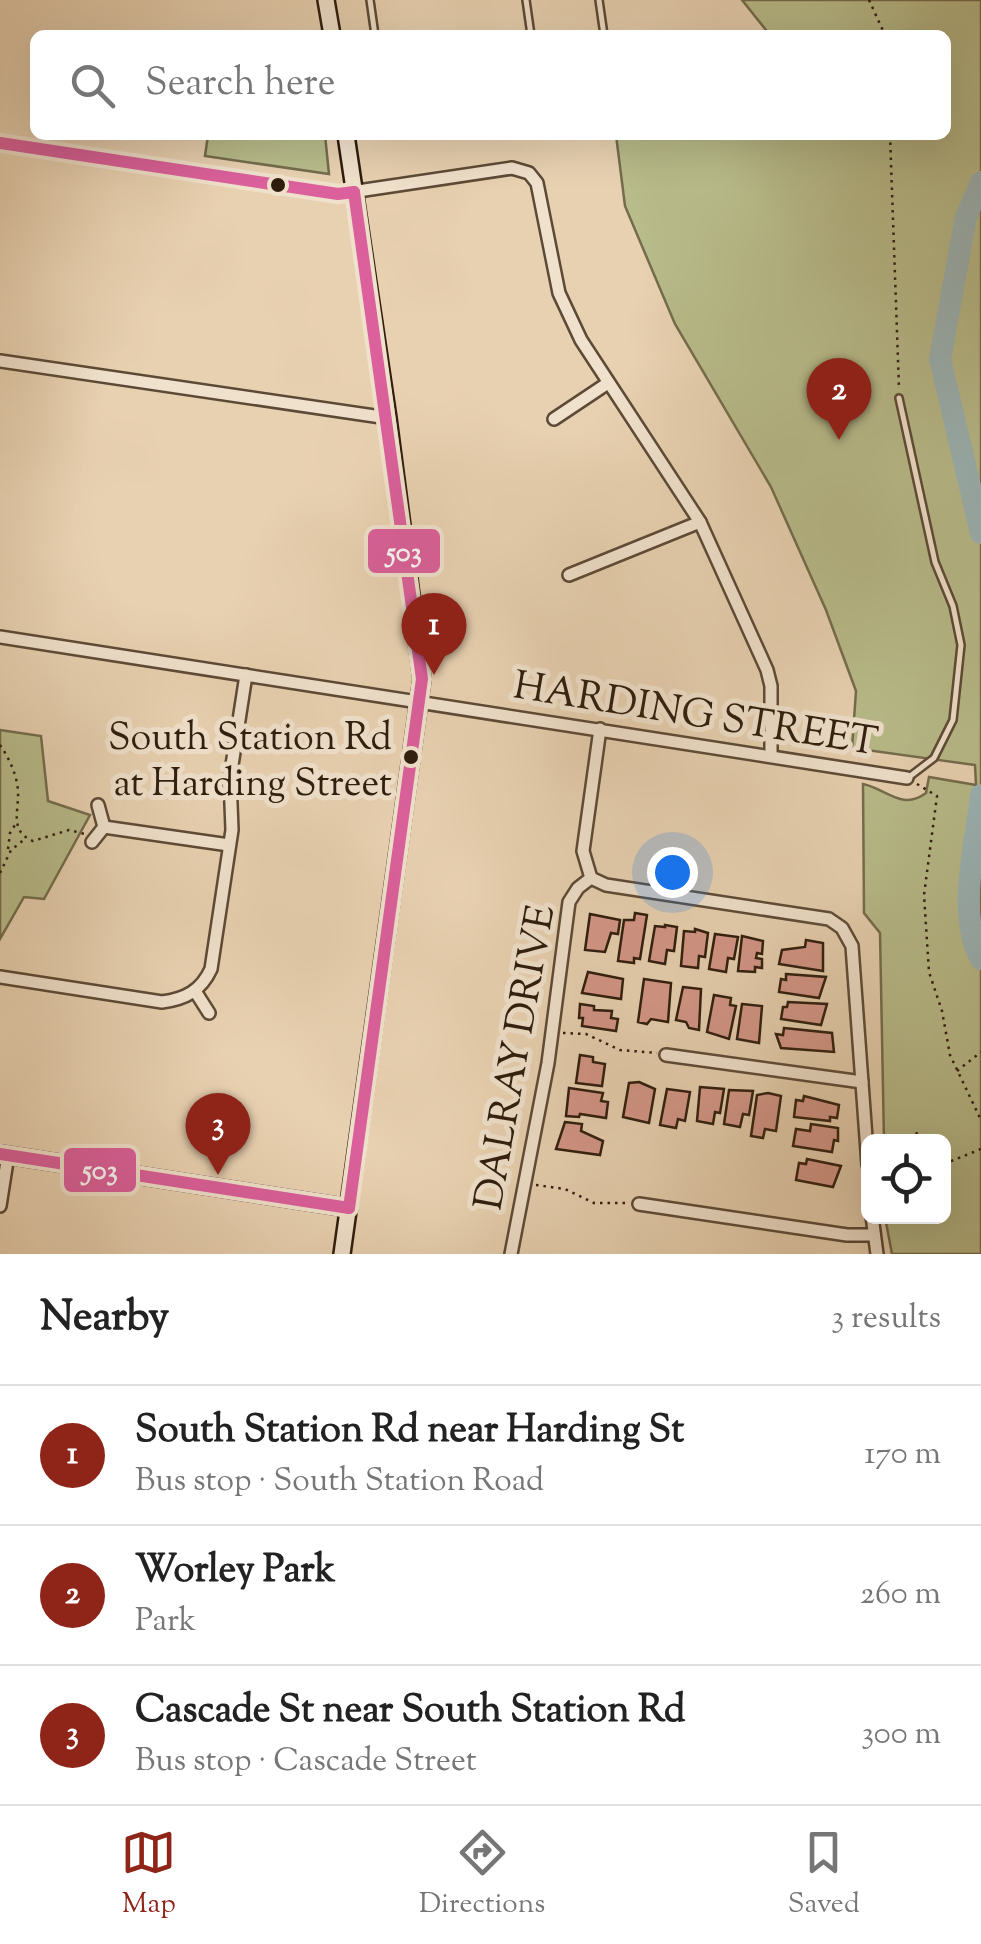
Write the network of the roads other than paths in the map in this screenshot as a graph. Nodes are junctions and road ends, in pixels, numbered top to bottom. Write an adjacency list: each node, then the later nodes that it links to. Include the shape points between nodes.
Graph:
1 (370, 0): 6 (lane)
2 (526, 0): 7 (lane)
3 (599, 0): 8 (lane)
4 (330, 1): 5 (main road)
5 (332, 30)
6 (374, 30)
7 (530, 30)
8 (603, 30)
9 (347, 140): 11 (main road)
10 (0, 142): 11 (street)
11 (354, 192): 13 (street, via 512,168 529,173 537,183 559,293); 15 (main road)
12 (0, 360): 15 (street)
13 (608, 383): 16 (street); 17 (street)
14 (900, 398): 24 (lane, via 935,562 961,645 953,720 934,758)
15 (388, 418): 21 (main road, via 418,639)
16 (554, 419)
17 (700, 522): 18 (street); 23 (street, via 767,670)
18 (569, 575)
19 (0, 638): 20 (street, HARDING STREET)
20 (246, 674): 21 (street, HARDING STREET); 28 (street, via 230,778)
21 (420, 702): 22 (street, HARDING STREET); 39 (main road)
22 (600, 729): 23 (street, HARDING STREET); 29 (street, via 584,850)
23 (771, 755): 24 (street, HARDING STREET)
24 (907, 778)
25 (98, 806): 26 (street)
26 (104, 827): 27 (street); 28 (street)
27 (92, 842)
28 (230, 844): 31 (street, via 211,969)
29 (591, 878): 34 (street, via 829,919 842,928 852,946); 43 (street, DALRAY DRIVE, via 570,902)
30 (0, 977): 31 (street, via 162,1002)
31 (196, 991): 32 (street)
32 (208, 1013)
33 (666, 1055): 34 (street)
34 (862, 1082): 35 (street)
35 (866, 1134)
36 (4, 1154): 38 (street); 39 (main road)
37 (639, 1204): 41 (street)
38 (0, 1206)
39 (349, 1208): 42 (main road)
40 (873, 1224): 41 (street)
41 (874, 1235): 44 (street)
42 (342, 1254)
43 (511, 1254)
44 (877, 1254)

